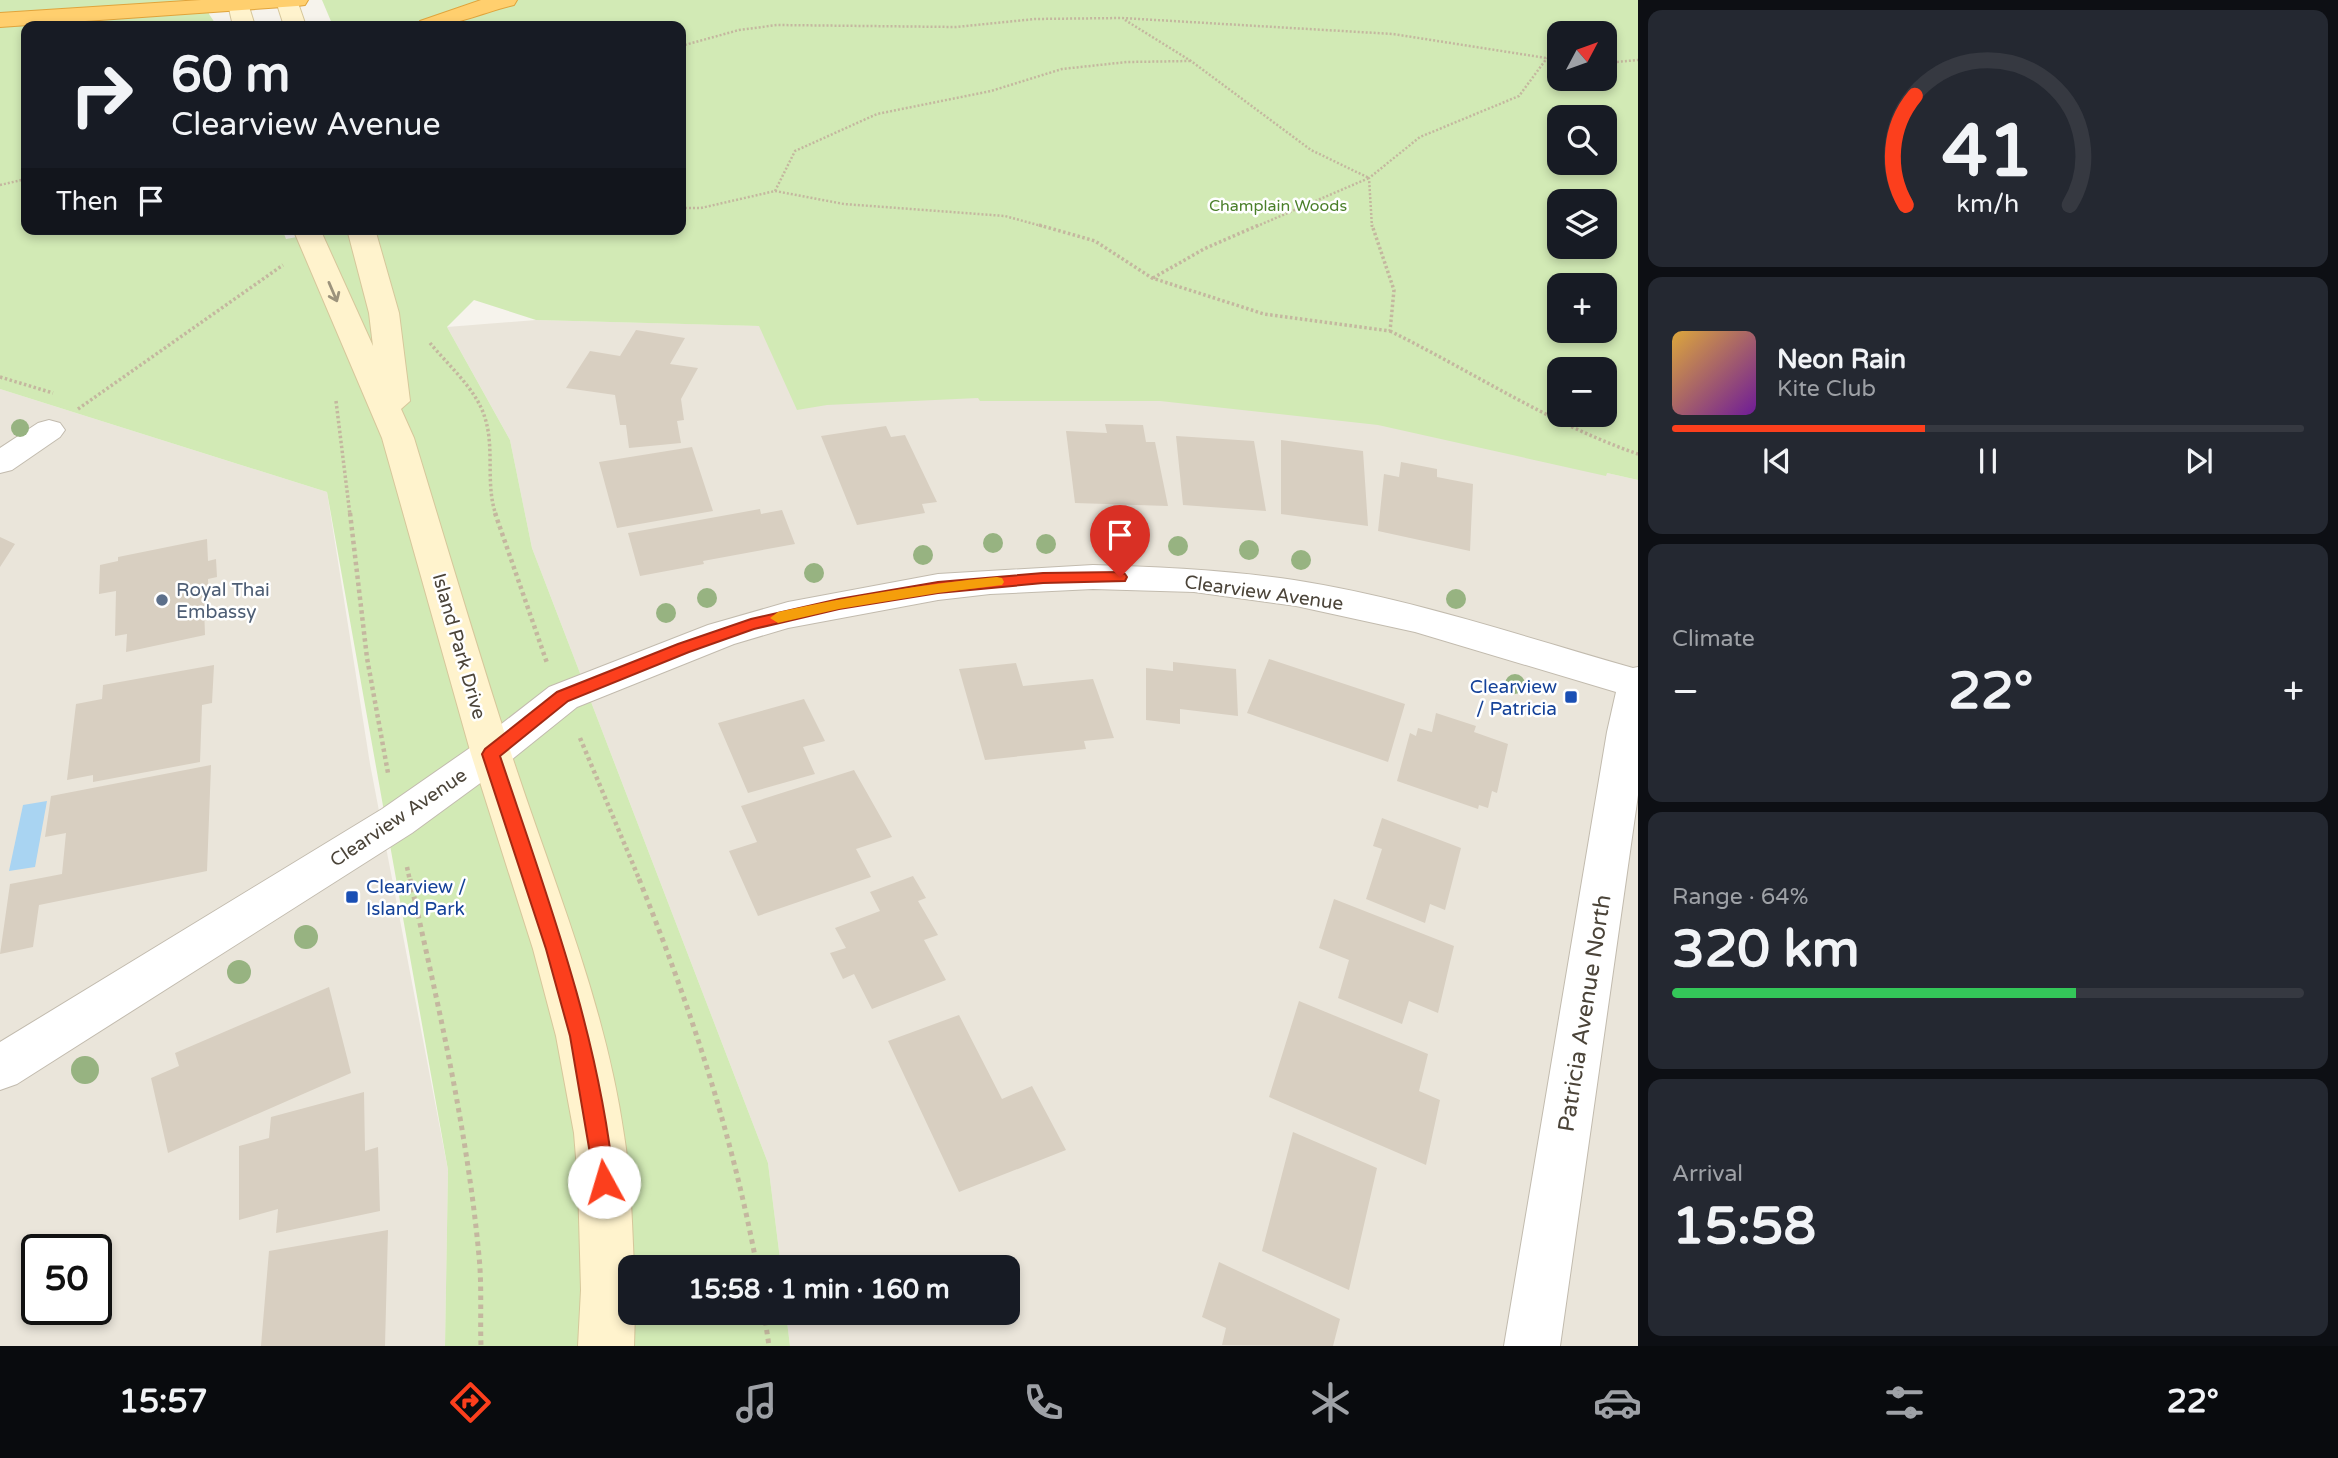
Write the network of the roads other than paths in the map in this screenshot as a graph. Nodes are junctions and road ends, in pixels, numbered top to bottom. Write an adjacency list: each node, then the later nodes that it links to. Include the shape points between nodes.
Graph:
1 (297, 0): 3 (highway)
2 (506, 0): 8 (highway)
3 (287, 1): 4 (highway); 7 (main road)
4 (239, 4): 5 (highway); 6 (main road)
5 (0, 20)
6 (243, 21)
7 (293, 21)
8 (441, 21)
9 (0, 32): 10 (highway)
10 (21, 33)
11 (309, 235): 14 (main road, Island Park Drive, one-way to 14)
12 (363, 235): 14 (main road, Island Park Drive, via 384,313)
13 (49, 430): 15 (street)
14 (398, 438): 17 (main road, Island Park Drive)
15 (0, 463)
16 (1638, 683): 17 (street, Clearview Avenue, via 1441,625 1296,593 1194,580 1093,577 938,587 788,615 721,634 563,697); 20 (street, Patricia Avenue North)
17 (491, 754): 18 (street, Clearview Avenue, via 397,821); 19 (main road, Island Park Drive, via 556,949 590,1083 604,1182)
18 (0, 1068)
19 (606, 1346)
20 (1532, 1346)

